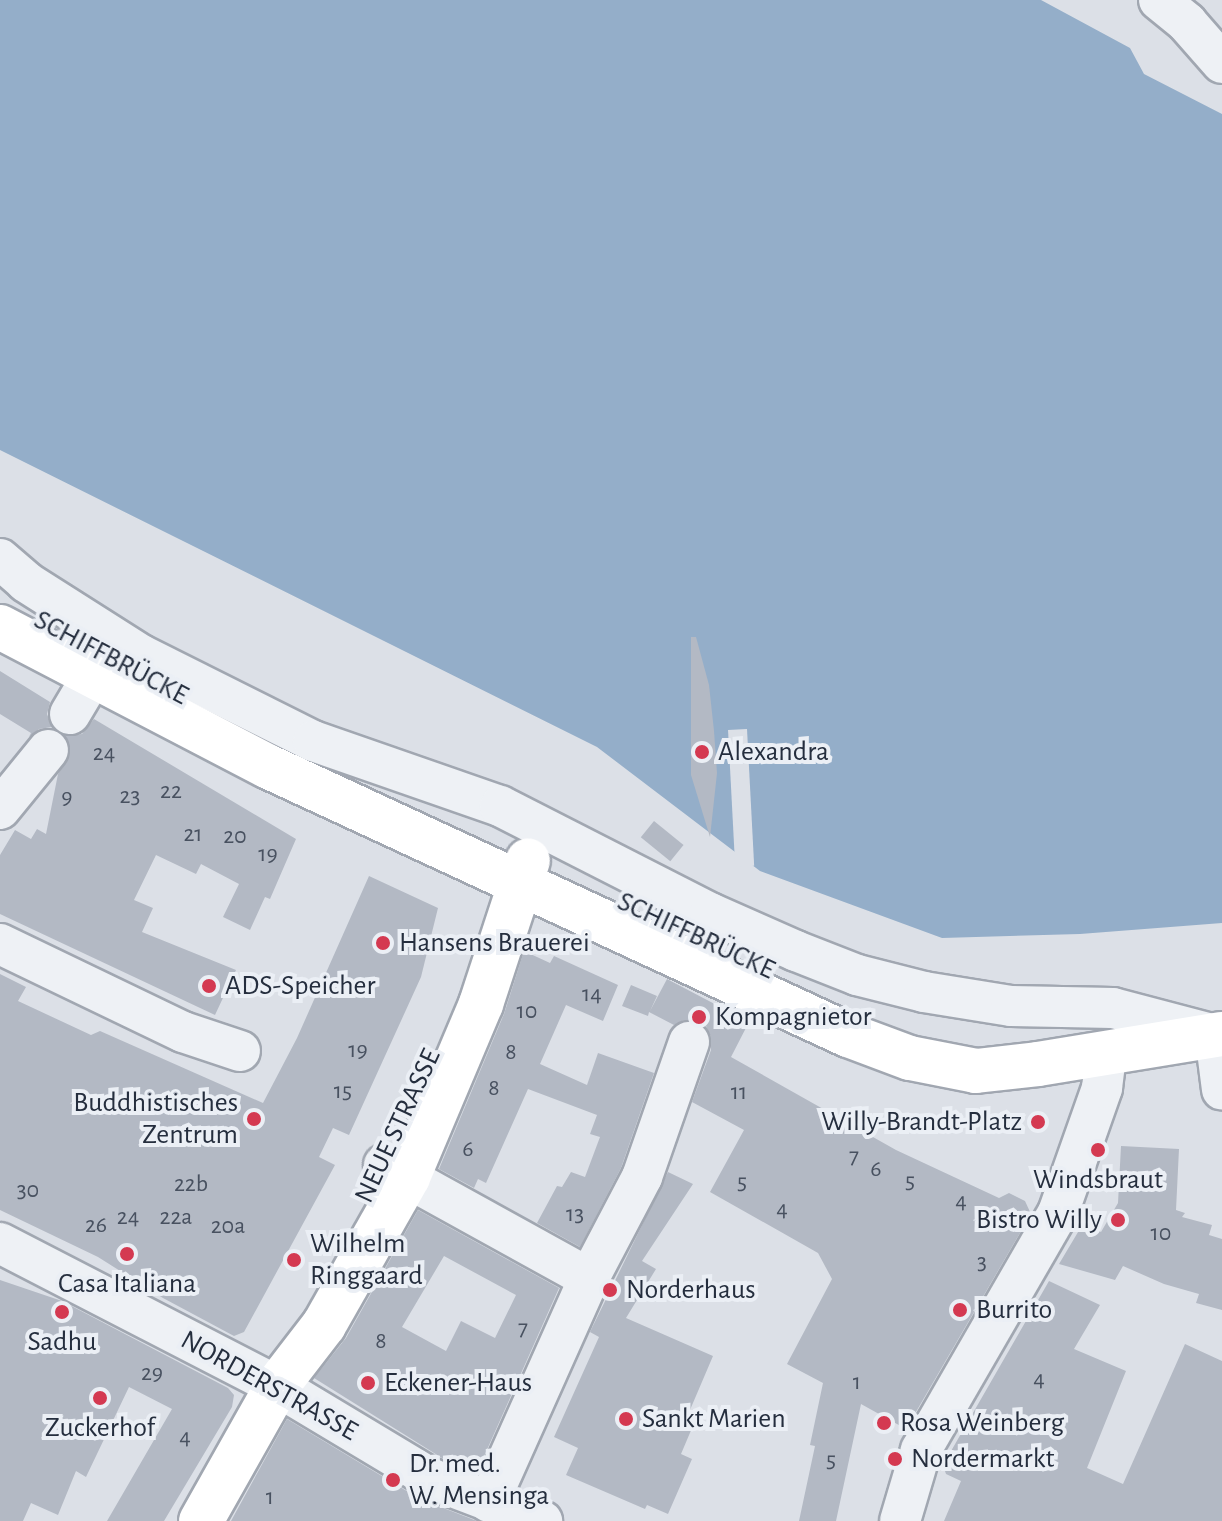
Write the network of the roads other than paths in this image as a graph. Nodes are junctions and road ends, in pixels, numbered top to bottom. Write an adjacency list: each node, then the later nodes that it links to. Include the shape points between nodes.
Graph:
1 (1159, 0): 2 (street)
2 (1216, 40)
3 (0, 559): 11 (street, SCHIFFBRÜCKE, via 26,582 141,655 313,741 500,806 710,913 833,965 924,992 1011,1006 1113,1008)
4 (0, 620): 5 (main road, SCHIFFBRÜCKE); 9 (main road, SCHIFFBRÜCKE, via 104,656)
5 (92, 677): 6 (street); 9 (main road, SCHIFFBRÜCKE, via 269,767)
6 (70, 714)
7 (48, 750): 8 (street)
8 (0, 809)
9 (524, 872): 14 (main road, SCHIFFBRÜCKE, via 736,953 860,1014 919,1034 976,1046); 16 (main road, NEUE STRASSE, via 459,991)
10 (0, 944): 13 (street, via 183,1032)
11 (1218, 1034): 14 (main road, SCHIFFBRÜCKE); 15 (street)
12 (689, 1042): 18 (street, via 642,1177)
13 (240, 1051)
14 (1106, 1054): 23 (street, via 1102,1088 1058,1213 921,1450)
15 (1222, 1090)
16 (396, 1171): 18 (street); 19 (main road, NEUE STRASSE, via 324,1325)
17 (0, 1243): 19 (street, NORDERSTRASSE)
18 (589, 1278): 20 (street)
19 (277, 1386): 20 (street, NORDERSTRASSE, via 432,1479); 21 (main road, NEUE STRASSE)
20 (489, 1502): 22 (street, NORDERSTRASSE)
21 (201, 1521)
22 (542, 1521)
23 (900, 1521)

